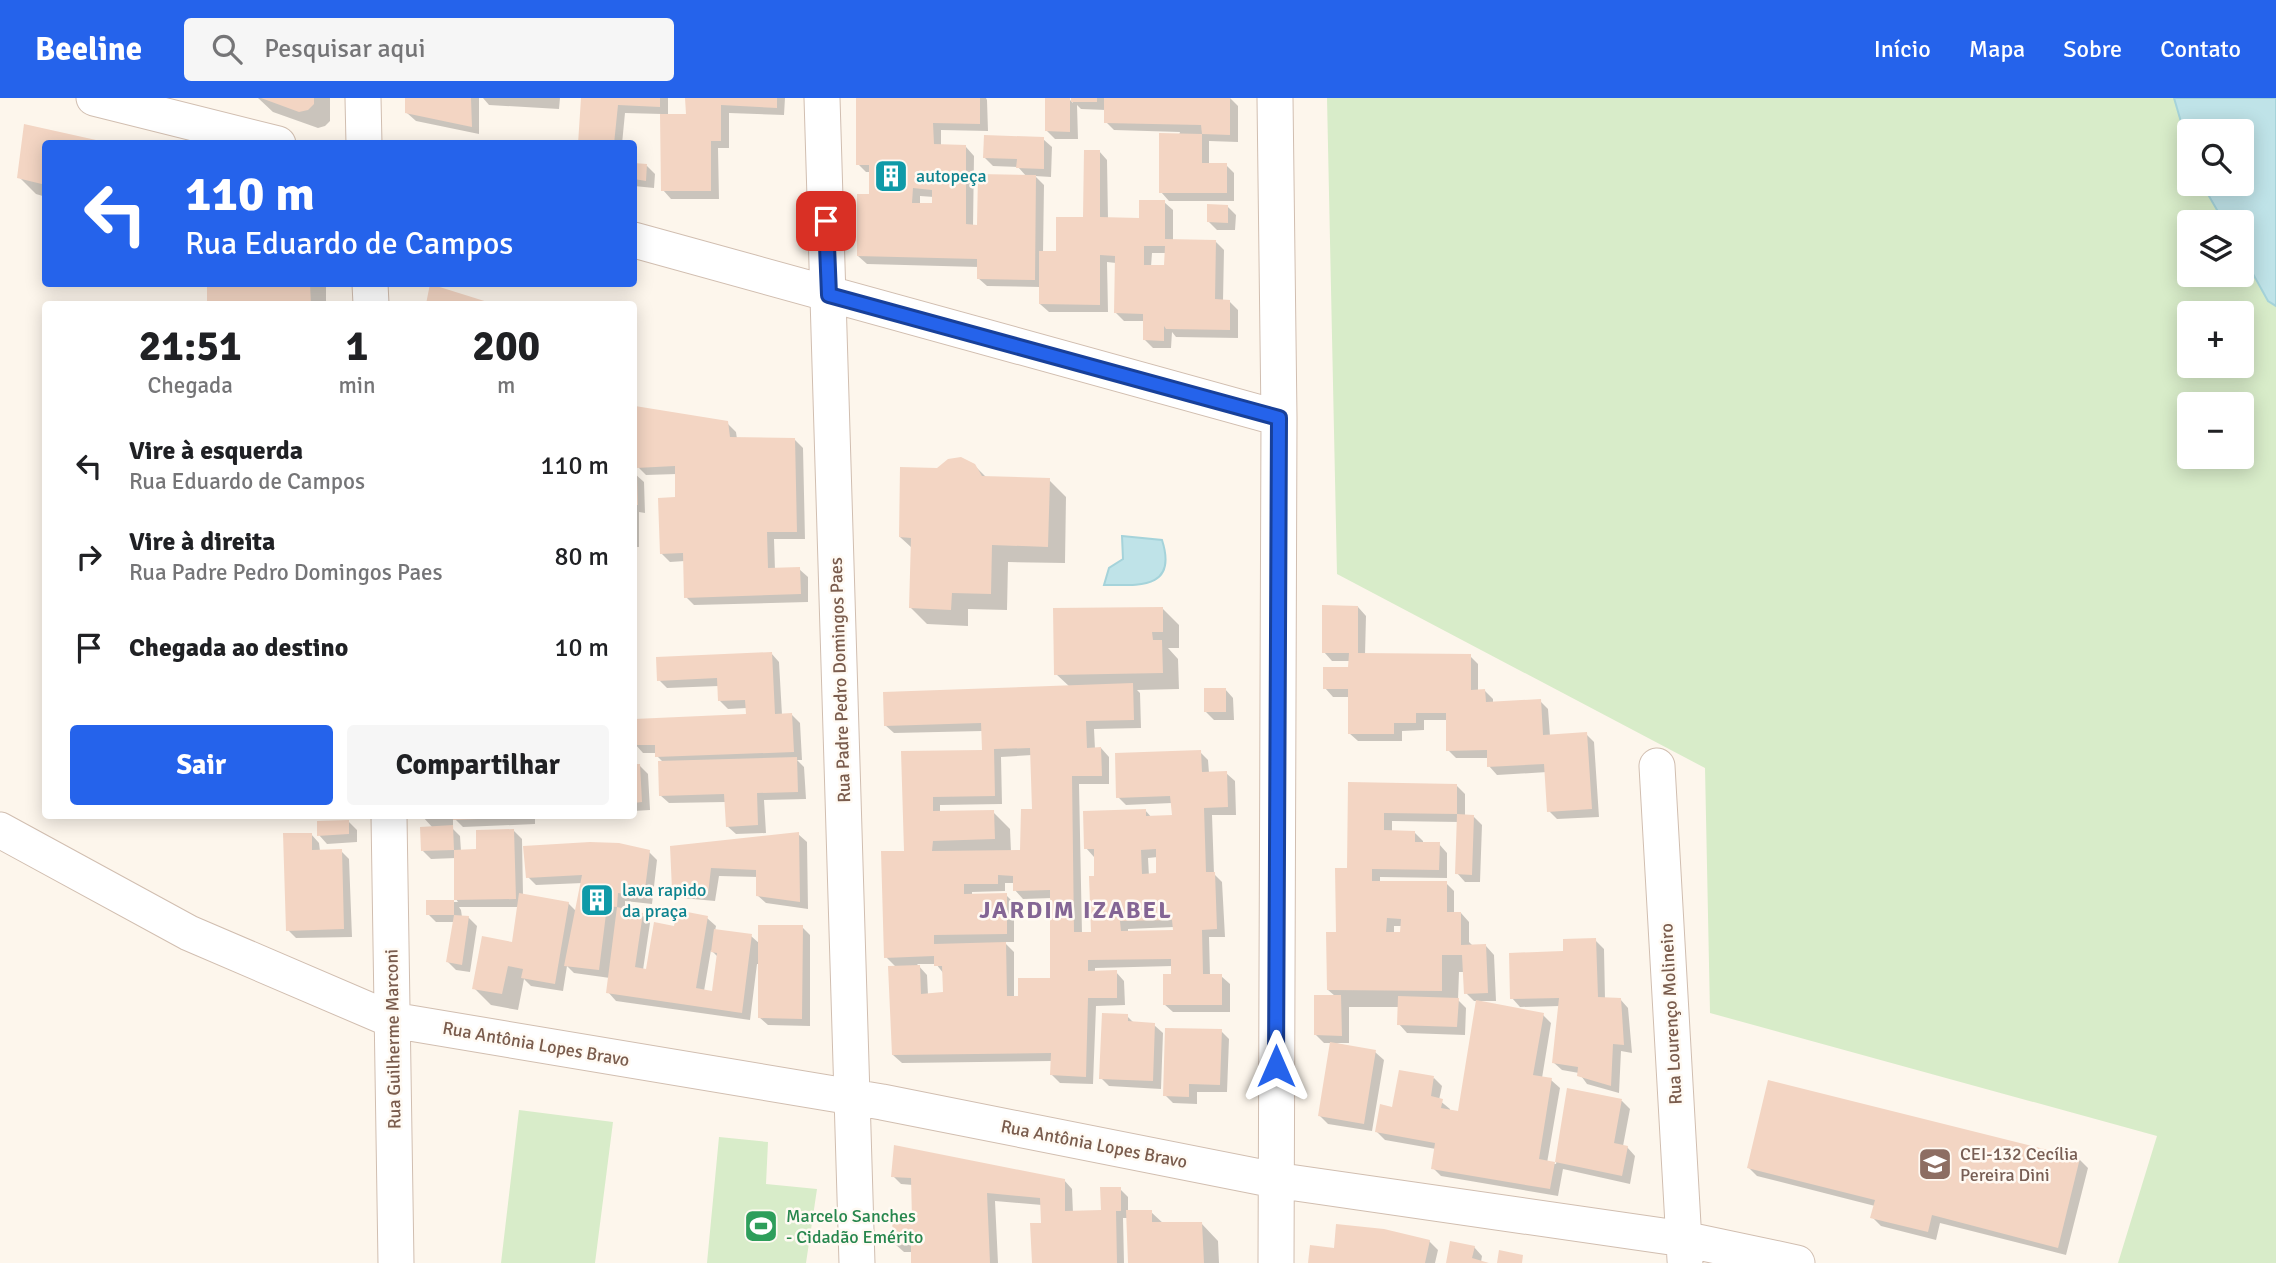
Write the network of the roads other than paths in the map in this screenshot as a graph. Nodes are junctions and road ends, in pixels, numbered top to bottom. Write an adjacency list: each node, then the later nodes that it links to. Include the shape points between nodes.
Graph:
1 (94, 98): 5 (street)
2 (363, 98): 6 (street)
3 (822, 98): 8 (street, Rua Padre Pedro Domingos Paes)
4 (1275, 98): 9 (street)
5 (262, 140)
6 (364, 140)
7 (637, 241): 8 (street)
8 (829, 295): 9 (street); 14 (street, Rua Padre Pedro Domingos Paes)
9 (1279, 418): 15 (street)
10 (1657, 766): 16 (street, Rua Lourenço Molineiro)
11 (389, 819): 13 (street, Rua Guilherme Marconi)
12 (0, 830): 13 (street, Rua Antônia Lopes Bravo, via 189,933)
13 (392, 1020): 14 (street, Rua Antônia Lopes Bravo); 17 (street, Rua Guilherme Marconi)
14 (853, 1097): 15 (street, Rua Antônia Lopes Bravo); 18 (street, Rua Padre Pedro Domingos Paes)
15 (1275, 1180): 16 (street, Rua Antônia Lopes Bravo); 19 (street)
16 (1685, 1251): 20 (street, Rua Antônia Lopes Bravo)
17 (396, 1263)
18 (857, 1263)
19 (1276, 1263)
20 (1797, 1263)

